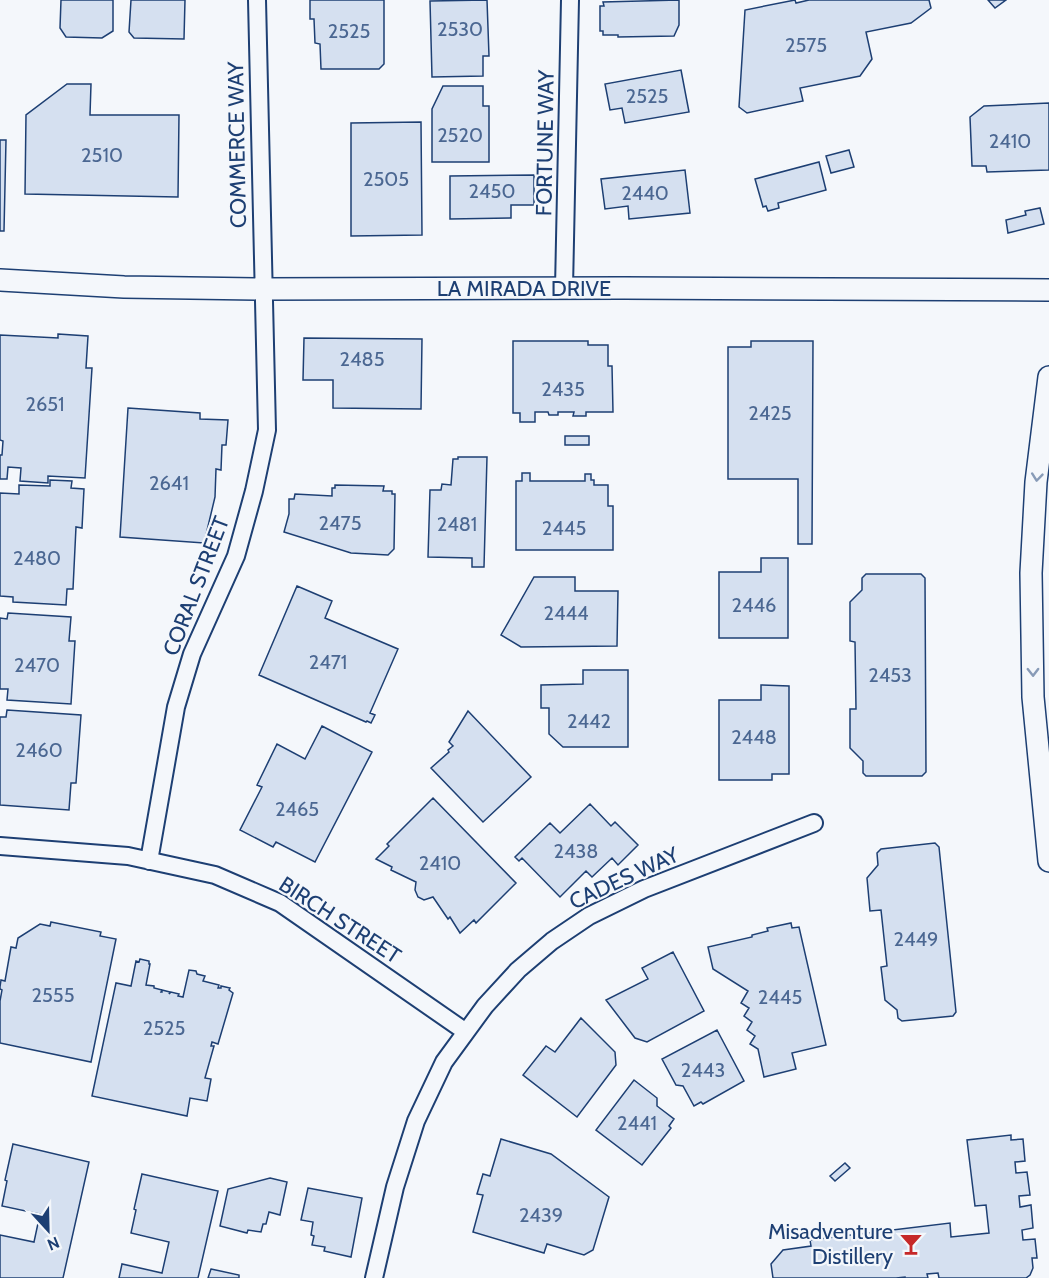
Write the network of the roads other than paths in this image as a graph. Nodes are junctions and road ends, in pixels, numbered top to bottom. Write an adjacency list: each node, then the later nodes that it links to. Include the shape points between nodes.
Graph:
1 (257, 0): 5 (street, COMMERCE WAY)
2 (570, 0): 4 (street, FORTUNE WAY)
3 (0, 280): 5 (main road, LA MIRADA DRIVE)
4 (564, 288): 5 (main road, LA MIRADA DRIVE); 6 (main road, LA MIRADA DRIVE)
5 (263, 289): 10 (street, CORAL STREET, via 267,430 236,556 192,654 176,707)
6 (1049, 290)
7 (1049, 377): 11 (main road, one-way to 11, via 1036,482 1031,573 1033,697)
8 (814, 823): 12 (street, CADES WAY, via 645,889 589,916 518,970)
9 (0, 846): 10 (street, BIRCH STREET)
10 (149, 861): 12 (street, BIRCH STREET, via 214,875 280,903)
11 (1049, 861)
12 (466, 1032): 13 (street, CADES WAY, via 444,1062 416,1121 395,1187)
13 (374, 1278)

